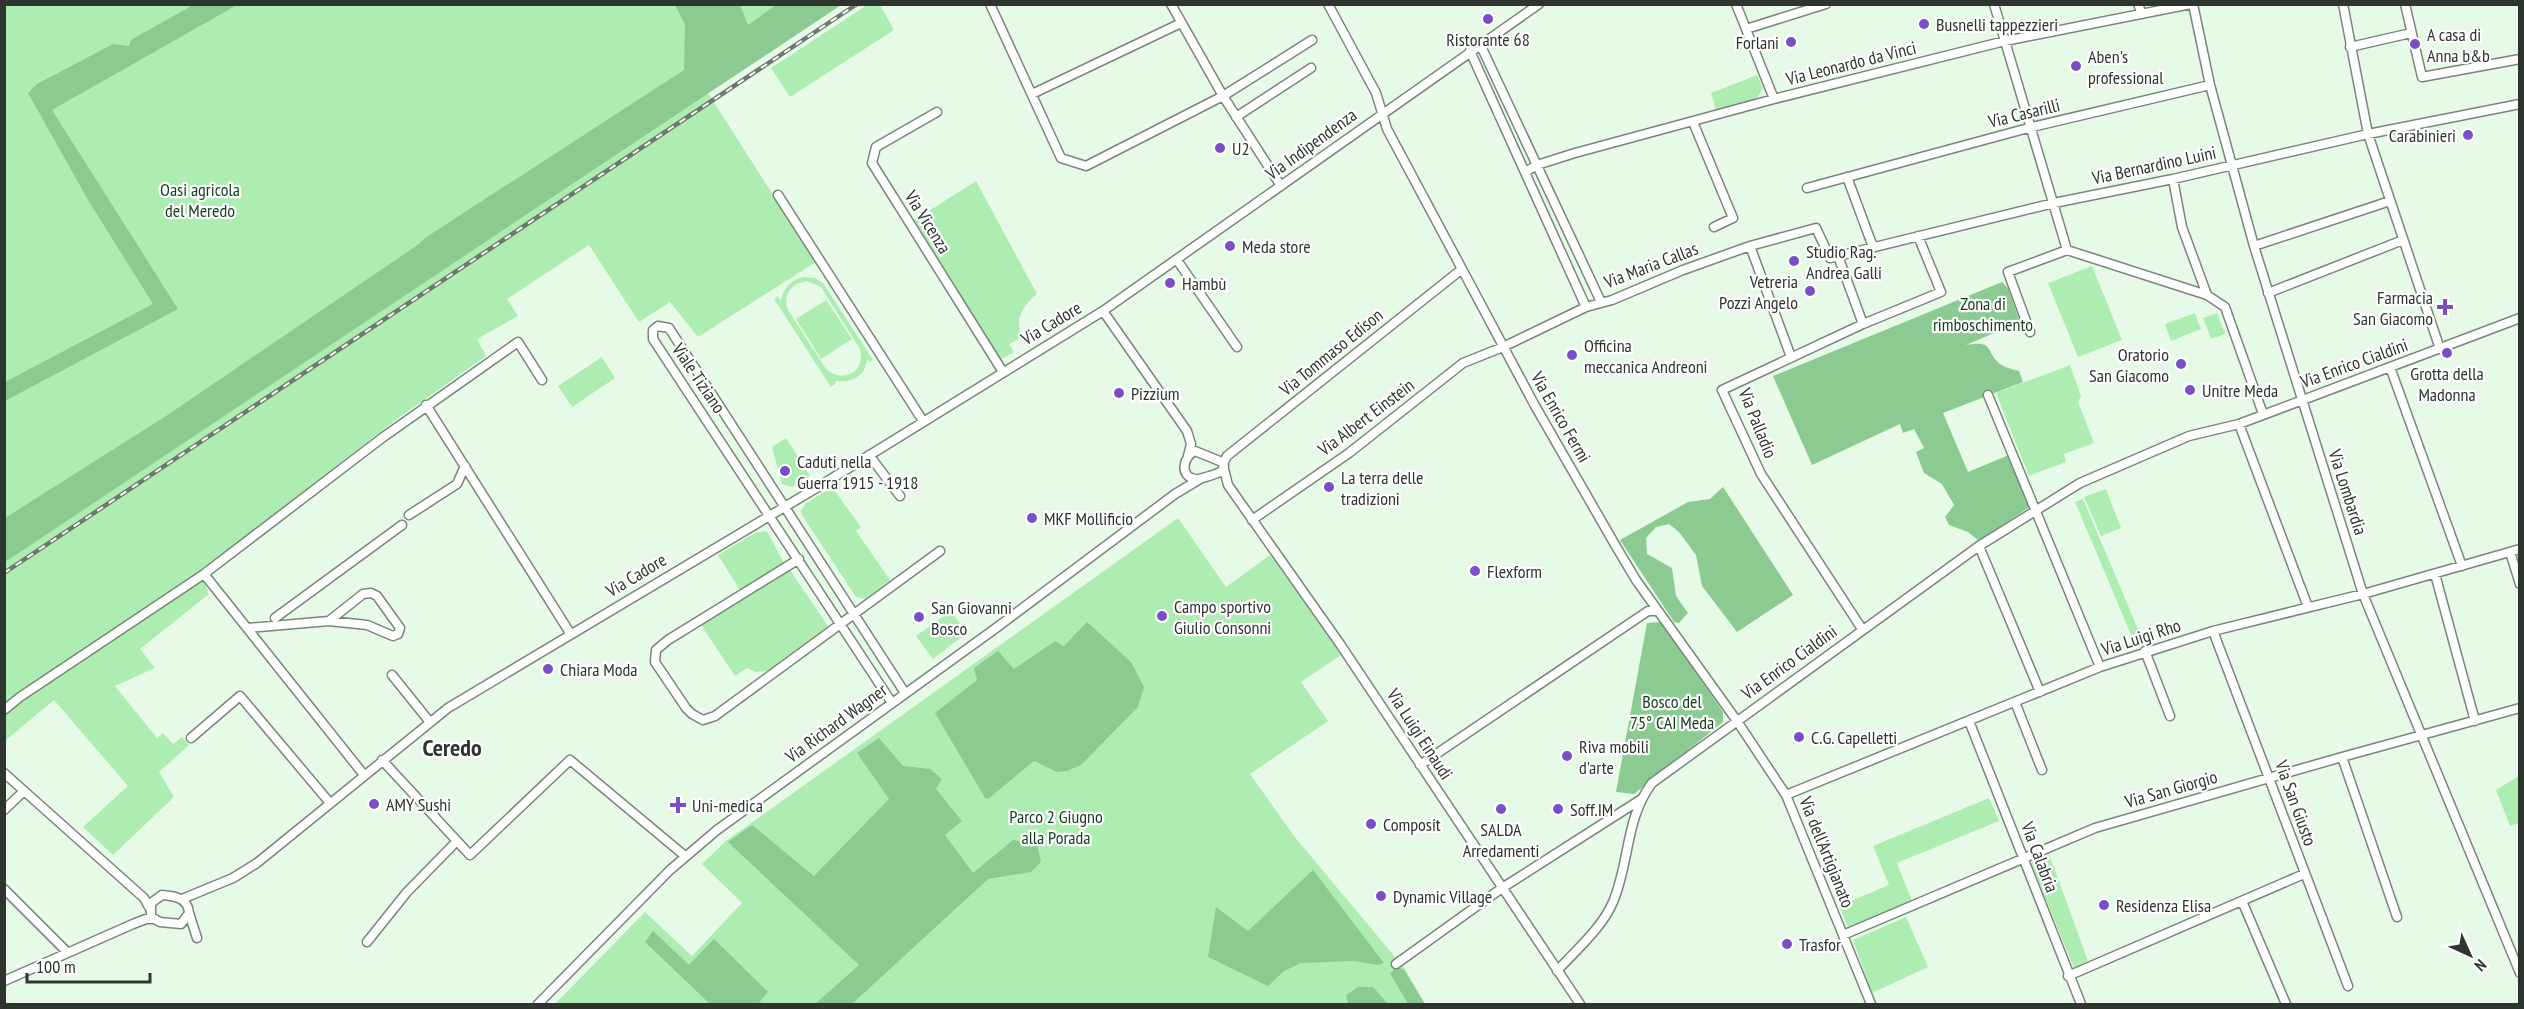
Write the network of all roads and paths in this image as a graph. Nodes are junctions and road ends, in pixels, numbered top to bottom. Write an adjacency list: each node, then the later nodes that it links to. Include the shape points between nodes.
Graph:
1 (990, 4): 24 (street)
2 (1171, 4): 13 (street)
3 (1328, 4): 29 (street, Via Enrico Fermi, via 1376,93)
4 (1539, 4): 18 (street, Via Indipendenza)
5 (1736, 4): 14 (street)
6 (1826, 4): 14 (street)
7 (1994, 4): 17 (street)
8 (2138, 4): 12 (street)
9 (2192, 4): 12 (street, Via Leonardo da Vinci); 23 (street, Via Lombardia)
10 (2343, 4): 19 (street)
11 (2405, 4): 15 (street)
12 (2142, 14): 17 (street, Via Leonardo da Vinci)
13 (1181, 23): 24 (street); 25 (street)
14 (1746, 29): 26 (street)
15 (2411, 33): 19 (street); 21 (street, via 2422,77)
16 (1312, 40): 25 (street)
17 (2006, 41): 26 (street, Via Leonardo da Vinci); 32 (street)
18 (1480, 44): 20 (street, Via Indipendenza); 34 (street)
19 (2350, 47): 33 (street)
20 (1470, 51): 29 (street, Via Indipendenza); 36 (street)
21 (2520, 59)
22 (1311, 68): 30 (street)
23 (2210, 85): 32 (street, Via Casarilli); 35 (street, Via Lombardia)
24 (1032, 94): 25 (street, via 1061,158 1086,166)
25 (1223, 96): 30 (street)
26 (1774, 99): 31 (street, Via Leonardo da Vinci)
27 (2520, 104): 33 (street, Via Bernardino Luini)
28 (937, 112): 67 (street, Via Vicenza, via 876,147 872,164)
29 (1382, 114): 39 (street, Via Indipendenza); 53 (street, Via Enrico Fermi)
30 (1236, 117): 39 (street)
31 (1693, 122): 34 (street, Via Leonardo da Vinci); 44 (street, via 1733,218)
32 (2032, 128): 37 (street, Via Casarilli); 43 (street)
33 (2368, 134): 35 (street, Via Bernardino Luini); 42 (street)
34 (1537, 165): 36 (street, Via Leonardo da Vinci); 56 (street)
35 (2231, 165): 38 (street, Via Bernardino Luini); 48 (street, Via Lombardia)
36 (1525, 172): 57 (street)
37 (1847, 177): 40 (street, Via Casarilli); 49 (street)
38 (2173, 179): 43 (street, Via Bernardino Luini); 55 (street, via 2182,227)
39 (1281, 186): 52 (street, Via Indipendenza)
40 (1807, 188)
41 (778, 195): 73 (street)
42 (2390, 201): 46 (street); 48 (street)
43 (2054, 203): 45 (street, Via Bernardino Luini); 50 (street)
44 (1714, 227)
45 (1918, 236): 49 (street, Via Bernardino Luini); 60 (street, via 1941,292)
46 (2403, 240): 54 (street); 64 (street)
47 (1750, 246): 51 (street, Via Maria Callas, via 1816,228 1830,258); 56 (street, Via Maria Callas); 65 (street)
48 (2254, 246): 54 (street, Via Lombardia)
49 (1873, 247): 51 (street, Via Bernardino Luini)
50 (2067, 250): 55 (street); 61 (street, via 2008,272)
51 (1838, 256): 60 (street)
52 (1177, 260): 58 (street, Via Indipendenza); 62 (street)
53 (1461, 269): 63 (street, Via Enrico Fermi); 78 (street, Via Tommaso Edison, via 1227,456)
54 (2268, 293): 70 (street, Via Lombardia)
55 (2207, 295): 72 (street, via 2225,308)
56 (1601, 302): 57 (street, Via Maria Callas)
57 (1586, 307): 63 (street, Via Maria Callas)
58 (1103, 311): 67 (street, Via Cadore); 76 (street, via 1187,431 1191,444)
59 (2520, 318): 64 (street, Via Enrico Cialdini)
60 (1863, 324): 65 (street)
61 (2030, 332)
62 (1237, 347)
63 (1503, 347): 88 (street, Via Albert Einstein, via 1462,363 1349,453); 102 (street, Via Enrico Fermi, via 1614,543)
64 (2440, 349): 66 (street, Via Enrico Cialdini)
65 (1791, 357): 109 (street, Via Palladio, via 1722,390 1761,474)
66 (2390, 367): 70 (street, Via Enrico Cialdini); 95 (street)
67 (1003, 372): 73 (street, Via Cadore)
68 (542, 380): 71 (street, via 518,342)
69 (1988, 395): 85 (street)
70 (2301, 400): 72 (street, Via Enrico Cialdini); 99 (street, Via Lombardia)
71 (426, 405): 77 (street); 96 (street)
72 (2263, 414): 74 (street, Via Enrico Cialdini)
73 (923, 421): 75 (street, Via Cadore)
74 (2239, 424): 85 (street, Via Enrico Cialdini, via 2189,436 2132,459); 100 (street)
75 (870, 455): 83 (street); 84 (street, Via Cadore)
76 (1188, 456): 78 (street, via 1198,451); 79 (street)
77 (465, 466): 87 (street, via 457,484); 111 (street)
78 (1224, 466): 80 (street, Via Richard Wagner, via 1219,473); 81 (street, Via Luigi Einaudi)
79 (1184, 467): 80 (street, via 1189,476); 82 (street)
80 (1201, 479): 81 (street, via 1214,478); 82 (street, Via Richard Wagner)
81 (1227, 486): 88 (street, Via Luigi Einaudi)
82 (1175, 494): 116 (street, Via Richard Wagner)
83 (900, 496)
84 (783, 506): 86 (street, Via Cadore); 86 (street, Viale Tiziano, via 669,328 658,326 653,330 653,339); 103 (street, Viale Tiziano)
85 (2036, 509): 90 (street, Via Enrico Cialdini); 113 (street)
86 (770, 514): 94 (street, Viale Tiziano); 111 (street, Via Cadore)
87 (409, 515)
88 (1252, 520): 132 (street, Via Luigi Einaudi)
89 (402, 525): 101 (street)
90 (1979, 546): 109 (street, Via Enrico Cialdini); 115 (street)
91 (2520, 549): 93 (street, Via Luigi Rho)
92 (940, 551): 103 (street)
93 (2510, 552): 95 (street, Via Luigi Rho); 98 (street)
94 (799, 559): 107 (street, Viale Tiziano); 107 (street, via 668,640 656,650 655,662 686,708 703,720 715,716)
95 (2462, 566): 97 (street, Via Luigi Rho)
96 (204, 574): 108 (street); 117 (street)
97 (2435, 574): 99 (street, Via Luigi Rho); 127 (street)
98 (2520, 584)
99 (2363, 594): 100 (street, Via Luigi Rho); 128 (street, Via Lombardia)
100 (2308, 607): 110 (street, Via Luigi Rho)
101 (287, 609): 104 (street); 106 (street)
102 (1658, 611): 125 (street, Via Enrico Fermi); 132 (street, via 1648,611)
103 (854, 615): 107 (street); 116 (street, Viale Tiziano)
104 (275, 618)
105 (329, 621): 105 (street, via 367,624 393,636 400,628 371,593 363,594); 106 (street)
106 (288, 624): 108 (street)
107 (841, 624): 119 (street, Viale Tiziano)
108 (248, 628): 135 (street)
109 (1862, 629): 125 (street, Via Enrico Cialdini)
110 (2213, 631): 112 (street, Via Luigi Rho); 136 (street, Via San Giusto)
111 (570, 633): 124 (street, Via Cadore)
112 (2145, 651): 113 (street, Via Luigi Rho); 123 (street)
113 (2100, 667): 115 (street, Via Luigi Rho)
114 (392, 675): 124 (street)
115 (2040, 692): 118 (street, Via Luigi Rho)
116 (905, 693): 119 (street, Via Richard Wagner)
117 (20, 697): 120 (street); 122 (street)
118 (2015, 702): 126 (street, Via Luigi Rho); 133 (street)
119 (892, 703): 143 (street, Via Richard Wagner)
120 (4, 704)
121 (2520, 708): 127 (street, Via San Giorgio)
122 (4, 710)
123 (2170, 716)
124 (429, 721): 131 (street, Via Cadore)
125 (1737, 721): 138 (street, Via dell'Artigianato); 139 (street, Via Enrico Cialdini, via 1652,783)
126 (1969, 721): 138 (street, Via Luigi Rho); 144 (street, Via Calabria)
127 (2475, 721): 128 (street, Via San Giorgio)
128 (2422, 736): 130 (street, Via San Giorgio); 164 (street, Via Lombardia)
129 (192, 738): 140 (street, via 240,696)
130 (2342, 756): 136 (street, Via San Giorgio); 155 (street)
131 (382, 760): 135 (street, Via Cadore); 142 (street)
132 (1420, 765): 147 (street, Via Luigi Einaudi)
133 (2042, 770)
134 (4, 772): 137 (street)
135 (364, 775): 140 (street, Via Cadore)
136 (2269, 777): 144 (street, Via San Giorgio, via 2095,828); 145 (street, Via San Giusto)
137 (24, 790): 141 (street); 146 (street)
138 (1786, 795): 159 (street, Via dell'Artigianato)
139 (1640, 799): 147 (street); 163 (street, Via Enrico Cialdini, via 1613,901 1594,930)
140 (330, 803): 149 (street, Via Cadore, via 252,867)
141 (4, 810)
142 (457, 841): 143 (street, via 470,855 570,760); 160 (street, via 407,892)
143 (685, 856): 168 (street, Via Richard Wagner)
144 (2022, 858): 159 (street, Via San Giorgio); 165 (street, Via Calabria)
145 (2304, 874): 152 (street); 167 (street, Via San Giusto)
146 (132, 887): 150 (street); 153 (street)
147 (1502, 888): 162 (street); 163 (street, Via Luigi Einaudi)
148 (4, 889): 161 (street)
149 (204, 891): 151 (street, Via Cadore); 154 (street, Via Cadore)
150 (159, 897): 151 (street); 153 (street)
151 (182, 899): 154 (street)
152 (2242, 901): 165 (street); 172 (street)
153 (149, 909): 156 (street); 157 (street)
154 (189, 910): 158 (street, via 186,920); 158 (street, via 197,938)
155 (2397, 917)
156 (155, 919): 157 (street); 158 (street)
157 (133, 924): 161 (street)
158 (176, 925)
159 (1843, 935): 170 (street, Via dell'Artigianato)
160 (367, 942)
161 (67, 952): 166 (street)
162 (1396, 964)
163 (1557, 971): 169 (street, Via Luigi Einaudi)
164 (2520, 973)
165 (2068, 976): 171 (street, Via Calabria)
166 (4, 981)
167 (2348, 986)
168 (538, 1005)
169 (1580, 1005)
170 (1870, 1005)
171 (2081, 1005)
172 (2286, 1005)

